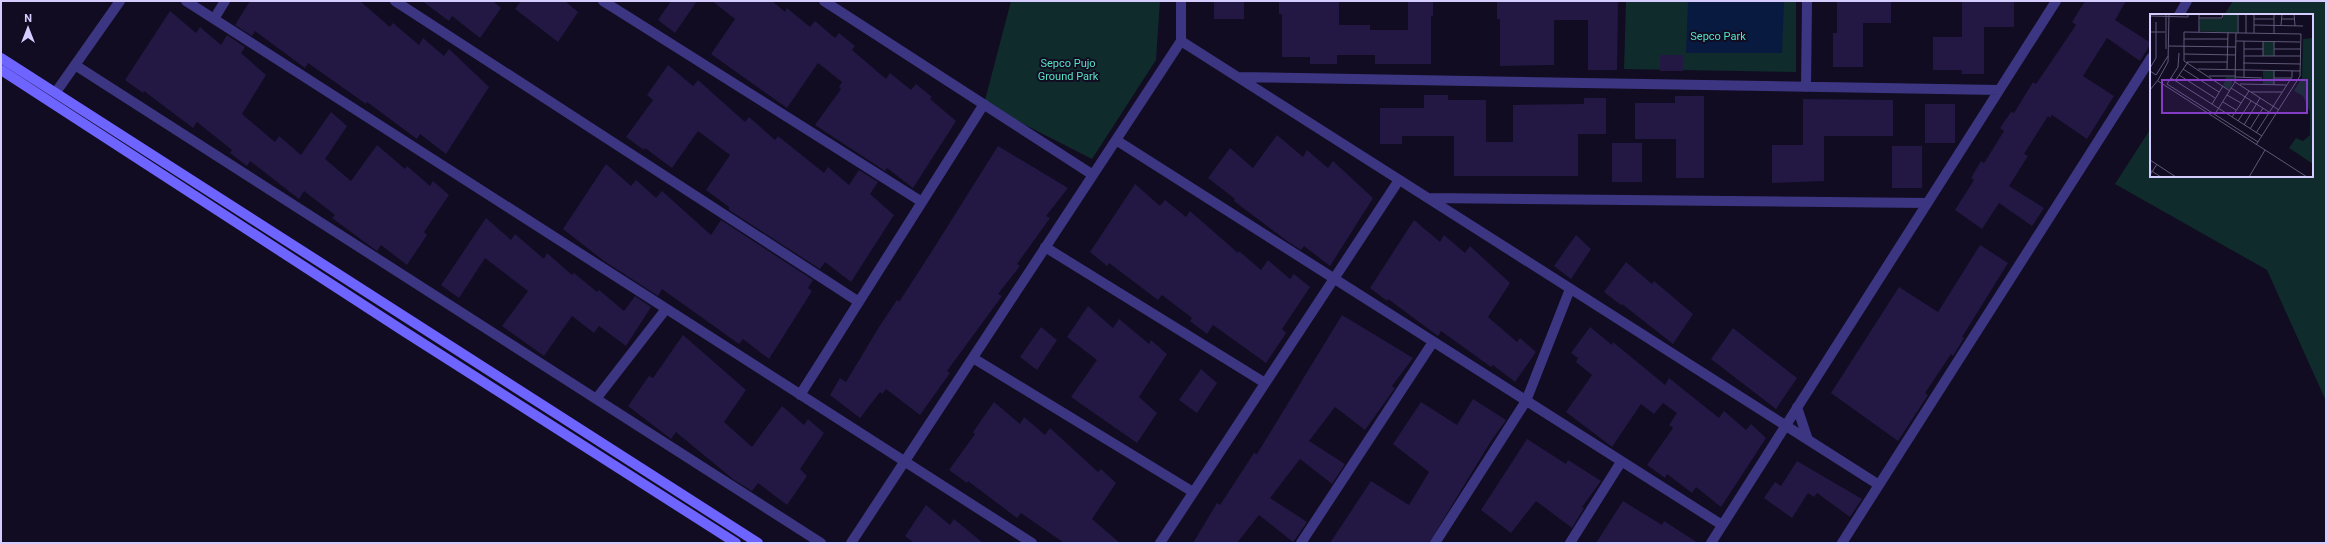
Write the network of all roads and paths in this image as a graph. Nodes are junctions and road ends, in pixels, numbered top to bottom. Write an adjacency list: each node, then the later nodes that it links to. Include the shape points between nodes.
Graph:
1 (120, 1): 16 (street)
2 (186, 1): 12 (street)
3 (225, 1): 12 (street)
4 (395, 1): 32 (street)
5 (603, 1): 27 (street)
6 (824, 1): 22 (street)
7 (1181, 1): 13 (street)
8 (1807, 1): 19 (street)
9 (2056, 1): 20 (street)
10 (2187, 1): 11 (street)
11 (2179, 14)
12 (214, 19): 33 (street)
13 (1181, 41): 18 (street); 23 (street)
14 (1, 58): 21 (street)
15 (2150, 60): 45 (street)
16 (75, 65): 21 (street); 38 (street)
17 (1, 70): 48 (street)
18 (1238, 77): 19 (street); 25 (street)
19 (1806, 87): 20 (street)
20 (1999, 90): 28 (street)
21 (56, 92): 49 (street)
22 (984, 104): 24 (street); 27 (street)
23 (1116, 140): 24 (street); 30 (street)
24 (1093, 175): 29 (street)
25 (1399, 180): 26 (street); 30 (street)
26 (1428, 198): 28 (street); 31 (street)
27 (922, 202): 32 (street)
28 (1927, 203): 40 (street)
29 (1046, 247): 35 (street); 36 (street)
30 (1334, 279): 34 (street); 36 (street)
31 (1570, 289): 39 (street); 41 (street)
32 (859, 302): 37 (street)
33 (666, 309): 37 (street); 38 (street)
34 (1433, 342): 39 (street); 54 (street)
35 (973, 358): 43 (street); 46 (street)
36 (1265, 383): 46 (street)
37 (800, 395): 43 (street)
38 (596, 399): 50 (street)
39 (1526, 401): 44 (street); 55 (street)
40 (1797, 407): 41 (street); 42 (street)
41 (1785, 425): 42 (street); 47 (street)
42 (1808, 440): 45 (street)
43 (904, 462): 51 (street); 52 (street)
44 (1621, 462): 47 (street); 56 (street)
45 (1879, 485): 58 (street)
46 (1193, 492): 53 (street)
47 (1722, 526): 57 (street)
48 (736, 543)
49 (758, 543)
50 (821, 543)
51 (851, 543)
52 (1032, 543)
53 (1160, 543)
54 (1301, 543)
55 (1435, 543)
56 (1570, 543)
57 (1711, 543)
58 (1842, 543)

